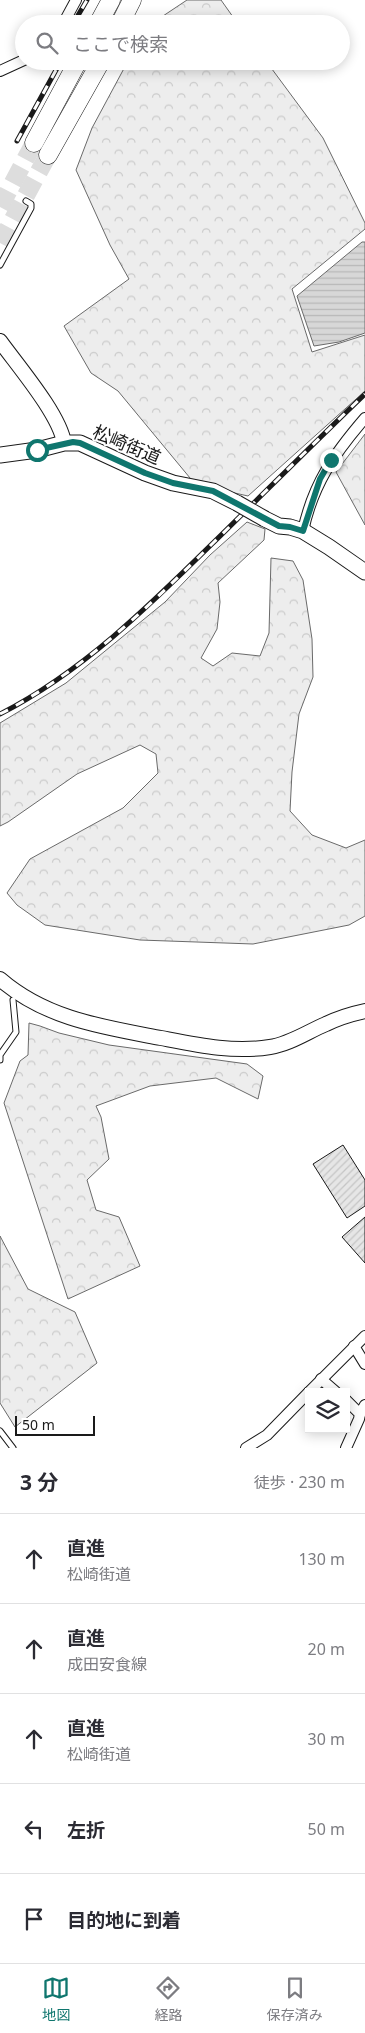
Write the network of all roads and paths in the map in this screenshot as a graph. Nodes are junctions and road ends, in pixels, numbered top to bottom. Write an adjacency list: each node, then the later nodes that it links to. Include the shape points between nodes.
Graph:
1 (76, 0): 4 (street)
2 (111, 0): 5 (highway)
3 (132, 0): 6 (highway)
4 (68, 15)
5 (103, 15)
6 (124, 15)
7 (15, 64): 8 (street)
8 (0, 70)
9 (73, 70): 11 (highway)
10 (96, 70): 12 (highway)
11 (34, 143)
12 (48, 155)
13 (26, 201): 14 (lane, via 31,208)
14 (0, 265)
15 (0, 341): 17 (street, via 54,417 63,433)
16 (365, 418): 19 (street, via 320,479)
17 (64, 443): 18 (main road, 松崎街道); 19 (main road, 松崎街道, bridge, via 80,443 145,473 173,483 213,491 279,526)
18 (0, 455)
19 (303, 531): 20 (main road)
20 (365, 572)
21 (0, 979): 23 (street, via 34,1003 77,1021 232,1049 272,1046 343,1016)
22 (13, 1000): 24 (lane, via 16,1032)
23 (365, 1011)
24 (0, 1060)
25 (365, 1336): 26 (street)
26 (354, 1346): 27 (street); 28 (street)
27 (365, 1364)
28 (321, 1379): 29 (street); 30 (street)
29 (313, 1388)
30 (331, 1388)
31 (305, 1396): 36 (street, via 267,1435)
32 (350, 1402): 33 (street)
33 (362, 1409): 37 (street)
34 (0, 1431): 35 (lane)
35 (13, 1448)
36 (246, 1448)
37 (346, 1448)

